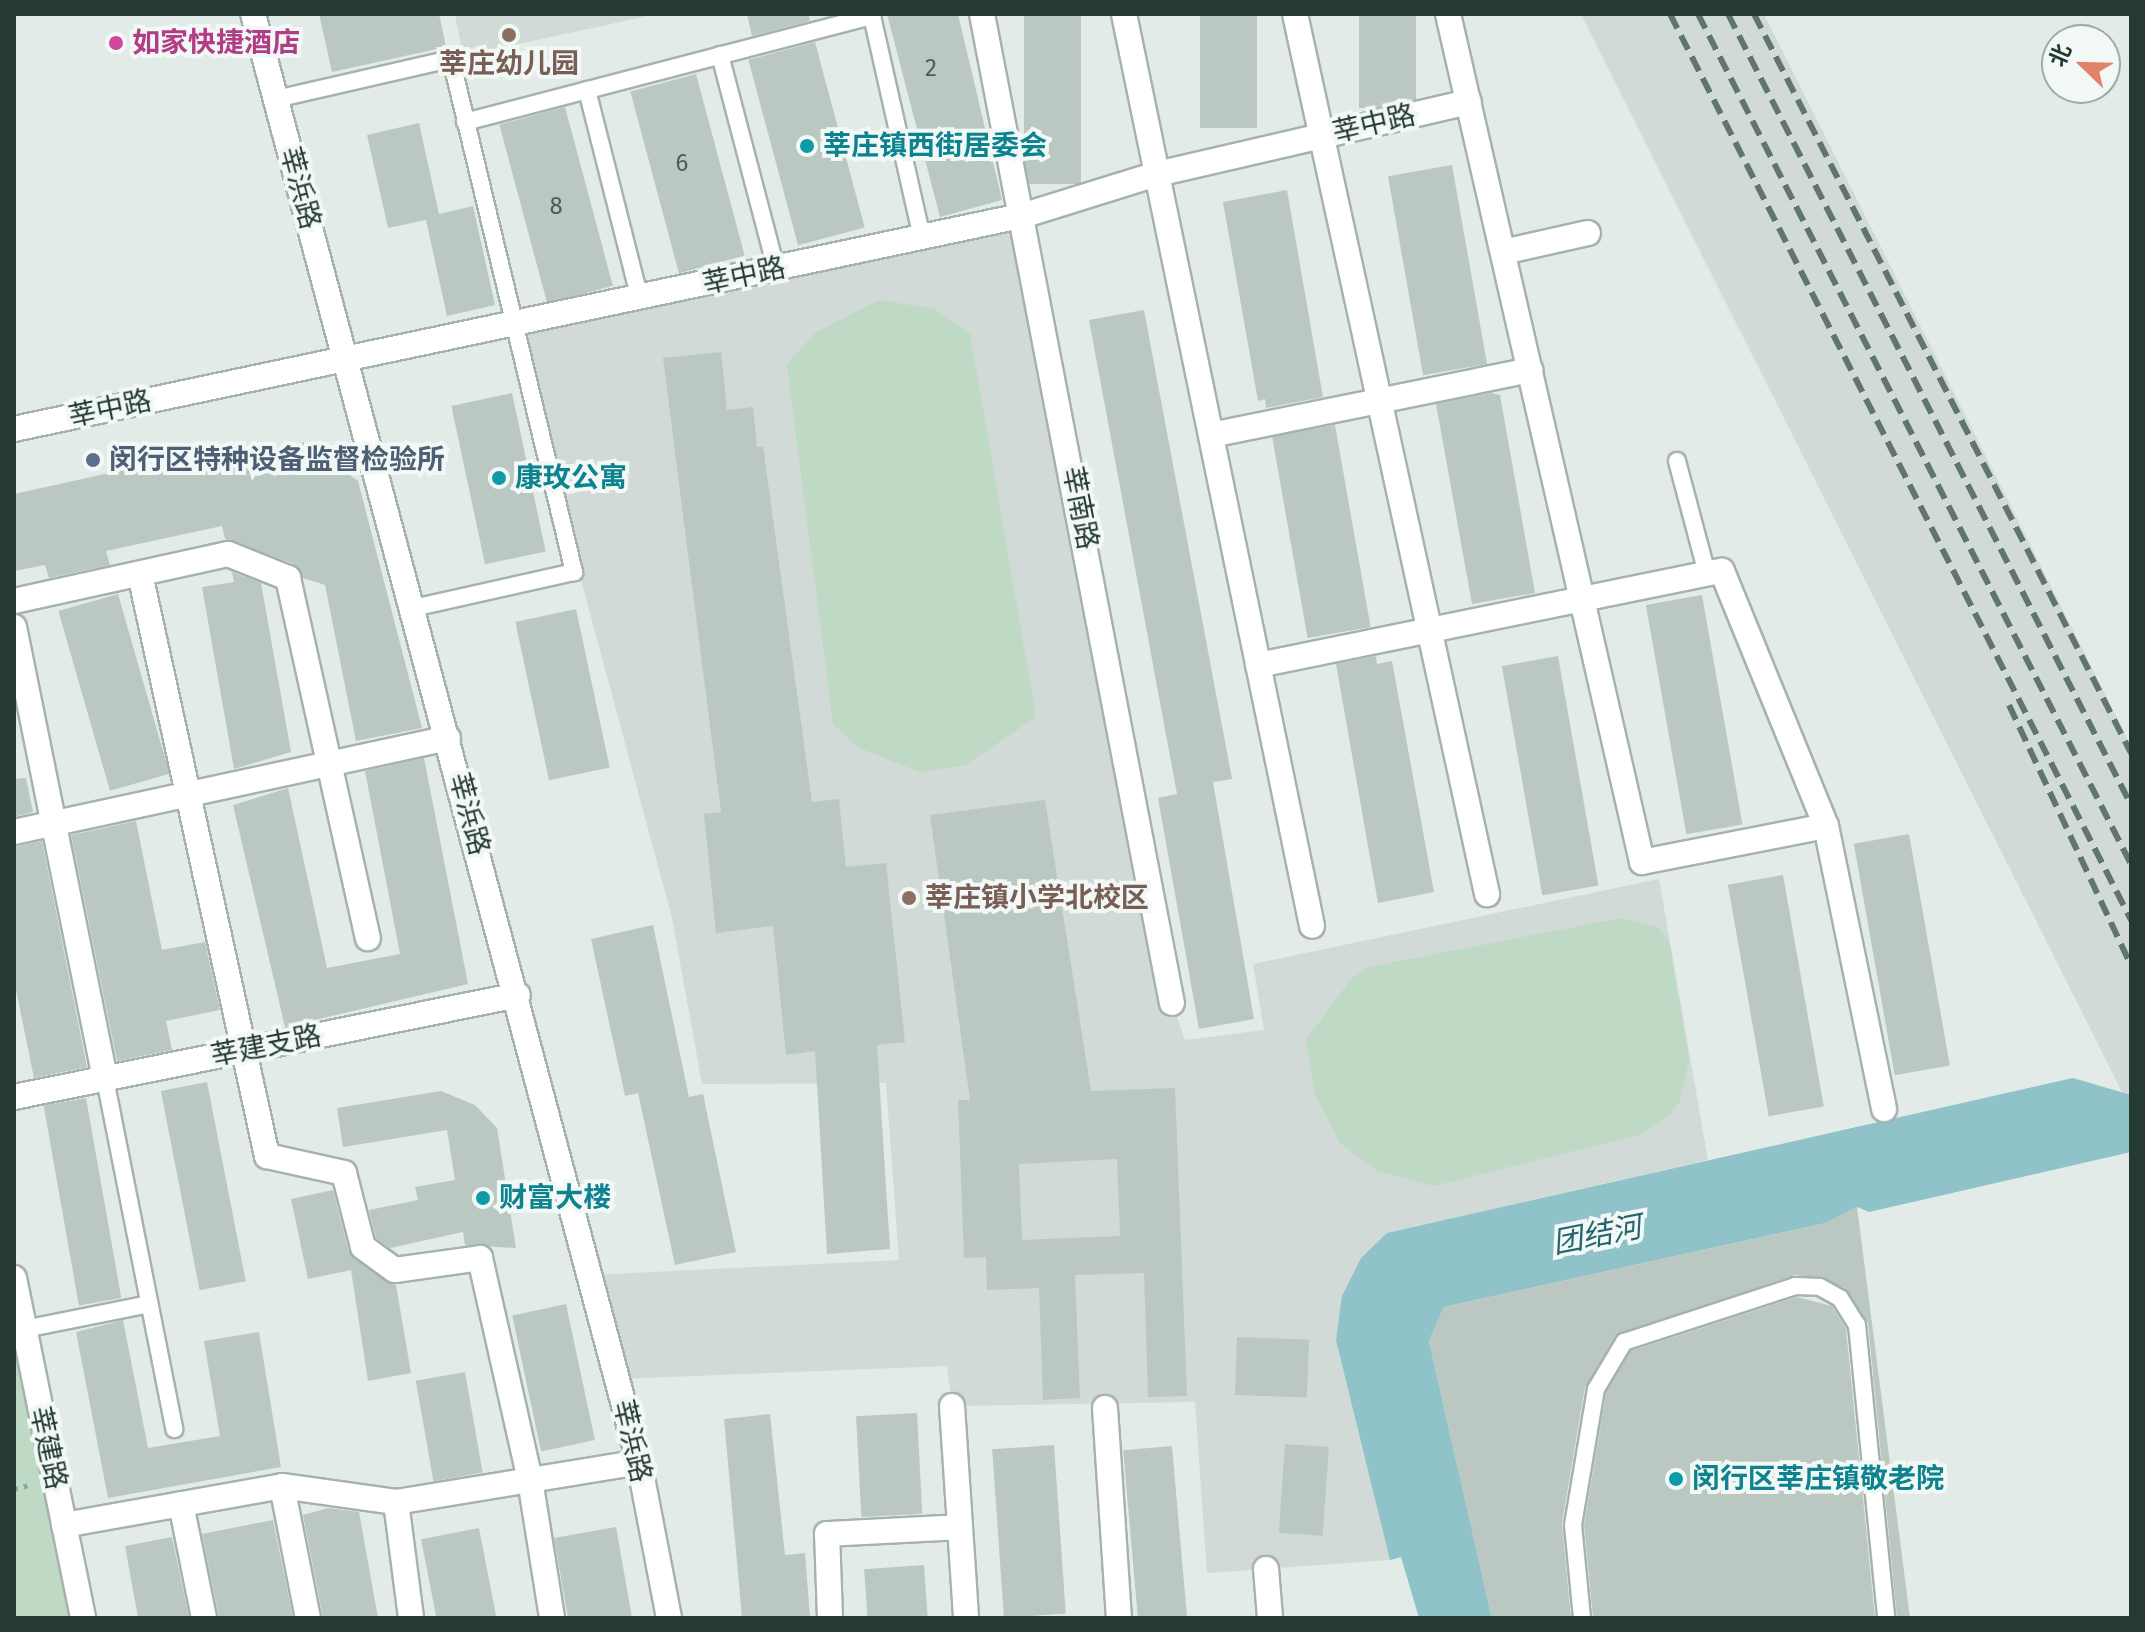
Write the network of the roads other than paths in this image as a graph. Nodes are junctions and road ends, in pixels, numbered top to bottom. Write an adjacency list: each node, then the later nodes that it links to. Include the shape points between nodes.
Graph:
1 (253, 14): 8 (street, 莘浜路)
2 (982, 14): 13 (street, 莘南路)
3 (1124, 14): 12 (street)
4 (1295, 14): 11 (street)
5 (1448, 14): 9 (street)
6 (720, 55): 7 (lane); 15 (lane, via 872,16); 17 (lane)
7 (587, 90): 10 (lane); 18 (lane)
8 (276, 99): 10 (lane, via 451,59); 20 (street, 莘浜路)
9 (1469, 102): 11 (street, 莘中路); 16 (street)
10 (465, 122): 19 (lane)
11 (1320, 136): 12 (street, 莘中路); 22 (street)
12 (1157, 174): 13 (street, 莘中路); 24 (street)
13 (1025, 215): 15 (street, 莘中路); 44 (street, 莘南路)
14 (1588, 233): 16 (street)
15 (922, 237): 17 (street, 莘中路)
16 (1503, 252): 21 (street)
17 (776, 269): 18 (street, 莘中路)
18 (640, 299): 19 (street, 莘中路)
19 (513, 327): 20 (street, 莘中路); 30 (lane, via 574,572)
20 (346, 358): 23 (street, 莘中路); 30 (street, 莘浜路)
21 (1530, 370): 22 (street); 28 (street)
22 (1378, 401): 24 (street); 32 (street)
23 (14, 429)
24 (1211, 435): 33 (street)
25 (1677, 461): 27 (lane)
26 (140, 574): 29 (street); 35 (street, via 228,554 288,578); 36 (street)
27 (1707, 574): 28 (street); 38 (street, via 1722,571)
28 (1582, 599): 32 (street); 38 (street, via 1642,862)
29 (14, 601)
30 (413, 608): 34 (street, 莘浜路)
31 (14, 627): 37 (street)
32 (1429, 630): 33 (street); 40 (street)
33 (1258, 665): 41 (street)
34 (448, 738): 35 (street); 43 (street, 莘浜路)
35 (331, 763): 36 (street); 42 (street)
36 (191, 794): 37 (street); 45 (street)
37 (54, 824): 39 (street); 46 (street)
38 (1826, 826): 48 (street)
39 (14, 832)
40 (1487, 894)
41 (1312, 926)
42 (368, 938)
43 (518, 995): 45 (street, 莘建支路); 55 (street, 莘浜路)
44 (1172, 1003)
45 (246, 1050): 46 (street, 莘建支路); 56 (street, via 267,1156 344,1173 363,1247 395,1270 480,1258)
46 (105, 1079): 47 (street, 莘建支路); 50 (lane)
47 (14, 1097)
48 (1884, 1109)
49 (14, 1278): 51 (street, 莘建路)
50 (149, 1304): 51 (lane); 54 (lane)
51 (24, 1329): 60 (street, 莘建路)
52 (952, 1406): 61 (street)
53 (1105, 1408): 71 (street)
54 (174, 1429)
55 (639, 1462): 56 (street); 68 (street, 莘浜路)
56 (530, 1480): 58 (street); 67 (street)
57 (282, 1486): 58 (street); 59 (street); 65 (street)
58 (396, 1502): 66 (street)
59 (181, 1504): 60 (street); 64 (street)
60 (64, 1525): 63 (street, 莘建路)
61 (960, 1527): 69 (street, via 827,1534); 70 (street)
62 (1266, 1569): 72 (street)
63 (83, 1618)
64 (204, 1618)
65 (308, 1618)
66 (411, 1618)
67 (552, 1618)
68 (669, 1618)
69 (830, 1618)
70 (966, 1618)
71 (1119, 1618)
72 (1270, 1618)
73 (1582, 1618): 74 (lane, via 1573,1525 1596,1389 1624,1342 1795,1286 1820,1287 1840,1298 1857,1325)
74 (1886, 1618)

